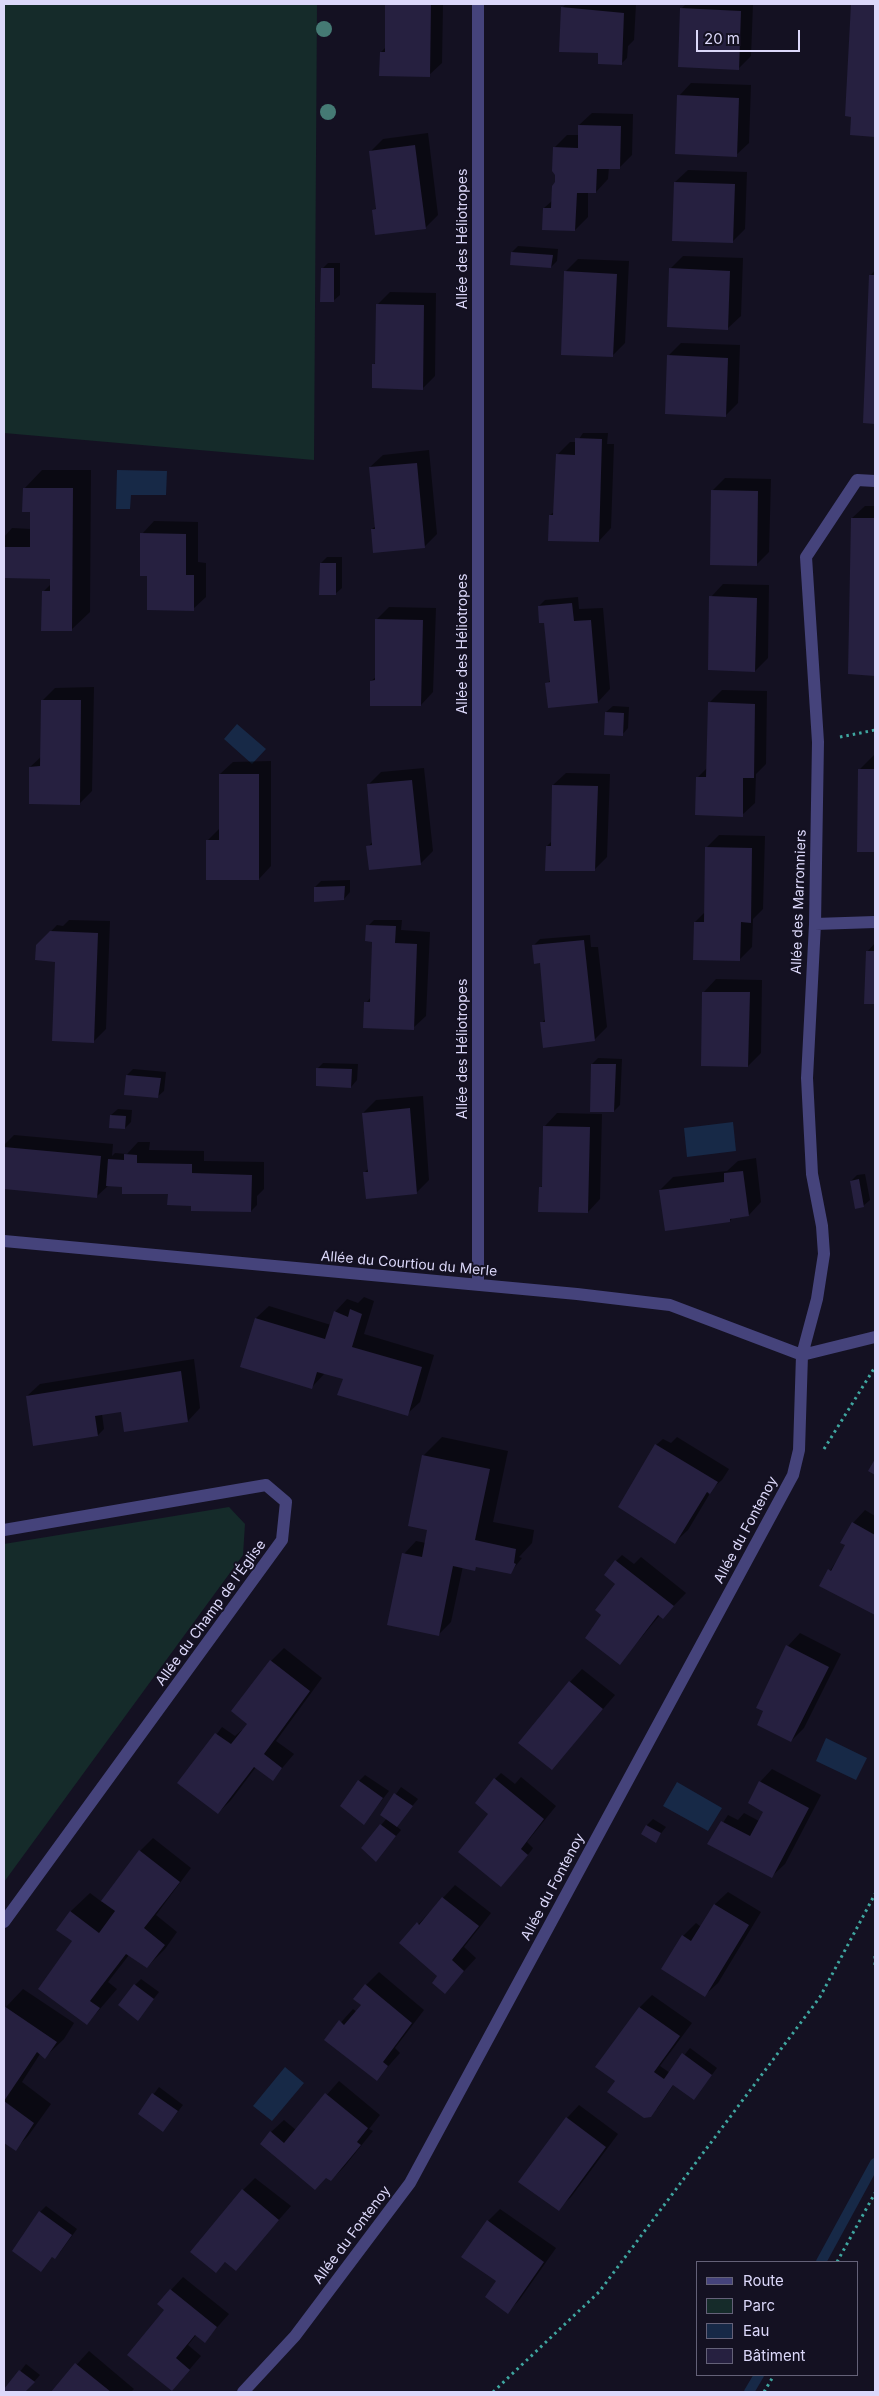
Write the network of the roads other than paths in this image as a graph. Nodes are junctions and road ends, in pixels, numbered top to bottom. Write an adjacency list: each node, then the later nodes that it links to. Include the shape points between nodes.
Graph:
1 (478, 4): 6 (street, Allée des Héliotropes)
2 (875, 482): 4 (street, Allée des Marronniers, via 857,480 806,557 818,742)
3 (875, 922): 4 (street)
4 (815, 924): 8 (street, Allée des Marronniers, via 807,1078 812,1174 824,1254 817,1299)
5 (4, 1241): 6 (street, Allée du Courtiou du Merle)
6 (478, 1285): 8 (street, Allée du Courtiou du Merle, via 670,1305)
7 (875, 1338): 8 (street)
8 (802, 1355): 11 (street, Allée du Fontenoy, via 799,1450 793,1475 410,2183 295,2336)
9 (4, 1530): 10 (street, Allée du Champ de l'Église, via 266,1485 286,1502 282,1540)
10 (4, 1922)
11 (243, 2392)

